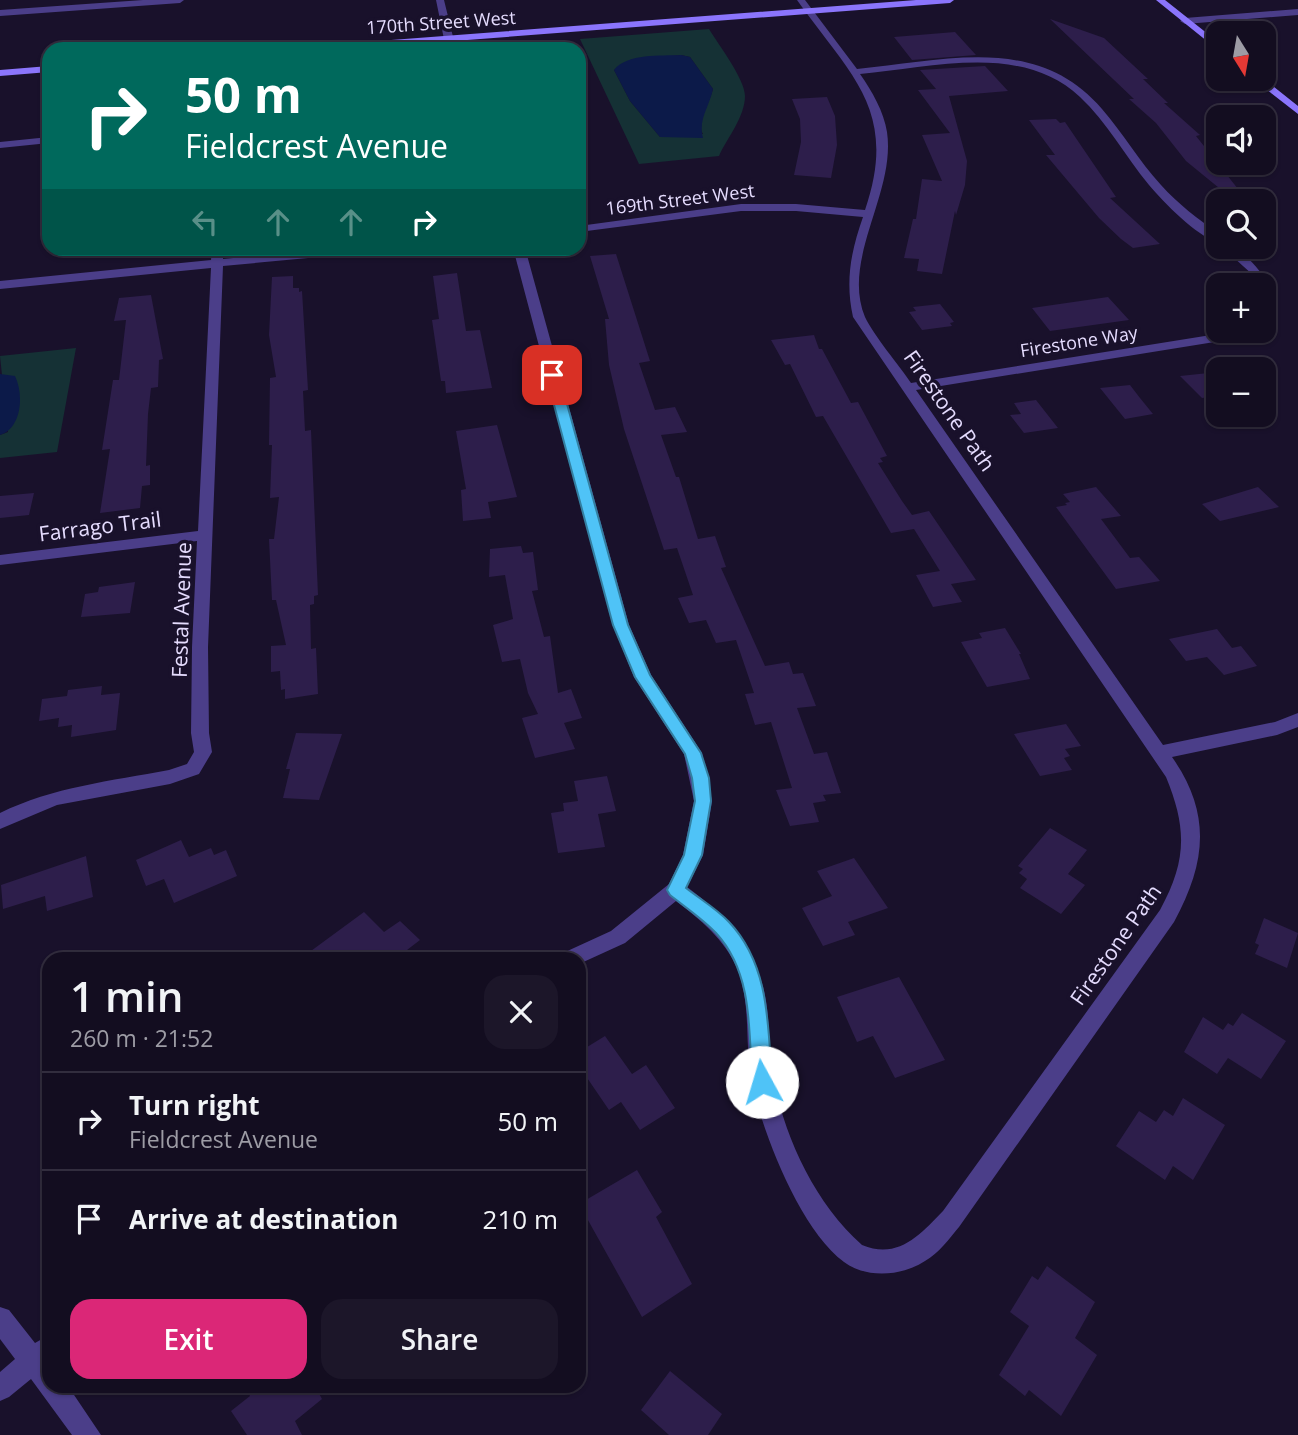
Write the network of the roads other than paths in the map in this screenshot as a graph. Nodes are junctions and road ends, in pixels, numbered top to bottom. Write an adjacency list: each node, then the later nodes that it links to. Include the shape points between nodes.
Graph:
1 (9, 0): 8 (street)
2 (180, 0): 8 (street)
3 (440, 0): 11 (street)
4 (950, 0): 6 (street, 170th Street West)
5 (1160, 0): 9 (street)
6 (805, 5): 12 (street, 170th Street West); 16 (street, Firestone Path)
7 (1298, 12): 9 (street)
8 (2, 13)
9 (1185, 21): 10 (street)
10 (1206, 38)
11 (450, 42)
12 (468, 42)
13 (1057, 62): 14 (street)
14 (1044, 68): 16 (street, via 999,61); 24 (street, via 1070,82 1164,194)
15 (42, 70): 17 (street)
16 (853, 72): 22 (street, Firestone Path, via 873,104 883,136 882,170)
17 (0, 73)
18 (1273, 91): 19 (street)
19 (1298, 111)
20 (42, 142): 21 (street)
21 (0, 145)
22 (868, 214): 23 (street, 169th Street West, via 756,207); 33 (street, Firestone Path, via 853,267 853,300 868,334)
23 (586, 228)
24 (1206, 229)
25 (218, 256): 29 (street); 34 (street, Festal Avenue)
26 (521, 256): 39 (street, via 621,625 643,677 693,753 700,778 703,801 693,855)
27 (1244, 259): 28 (street)
28 (1262, 273)
29 (0, 285)
30 (1276, 286): 31 (street, via 1284,295 1286,310)
31 (1276, 323)
32 (1206, 339): 33 (street, Firestone Way)
33 (906, 388): 37 (street, Firestone Path)
34 (205, 535): 35 (street, Farrago Trail); 38 (street, Festal Avenue, via 200,648 203,752 193,769 139,785 56,798)
35 (0, 560)
36 (1298, 720): 37 (street)
37 (1161, 752): 39 (street, Firestone Path, via 1189,815 1191,859 1179,896 951,1219 923,1249 903,1259 879,1261 854,1255 806,1190 786,1155 762,1082 757,1000 748,970 722,926)
38 (0, 822)
39 (676, 890): 40 (street, via 618,937)
40 (585, 952)
41 (0, 1319): 42 (street)
42 (41, 1354): 43 (street)
43 (0, 1388)
44 (57, 1393): 45 (street)
45 (88, 1435)

